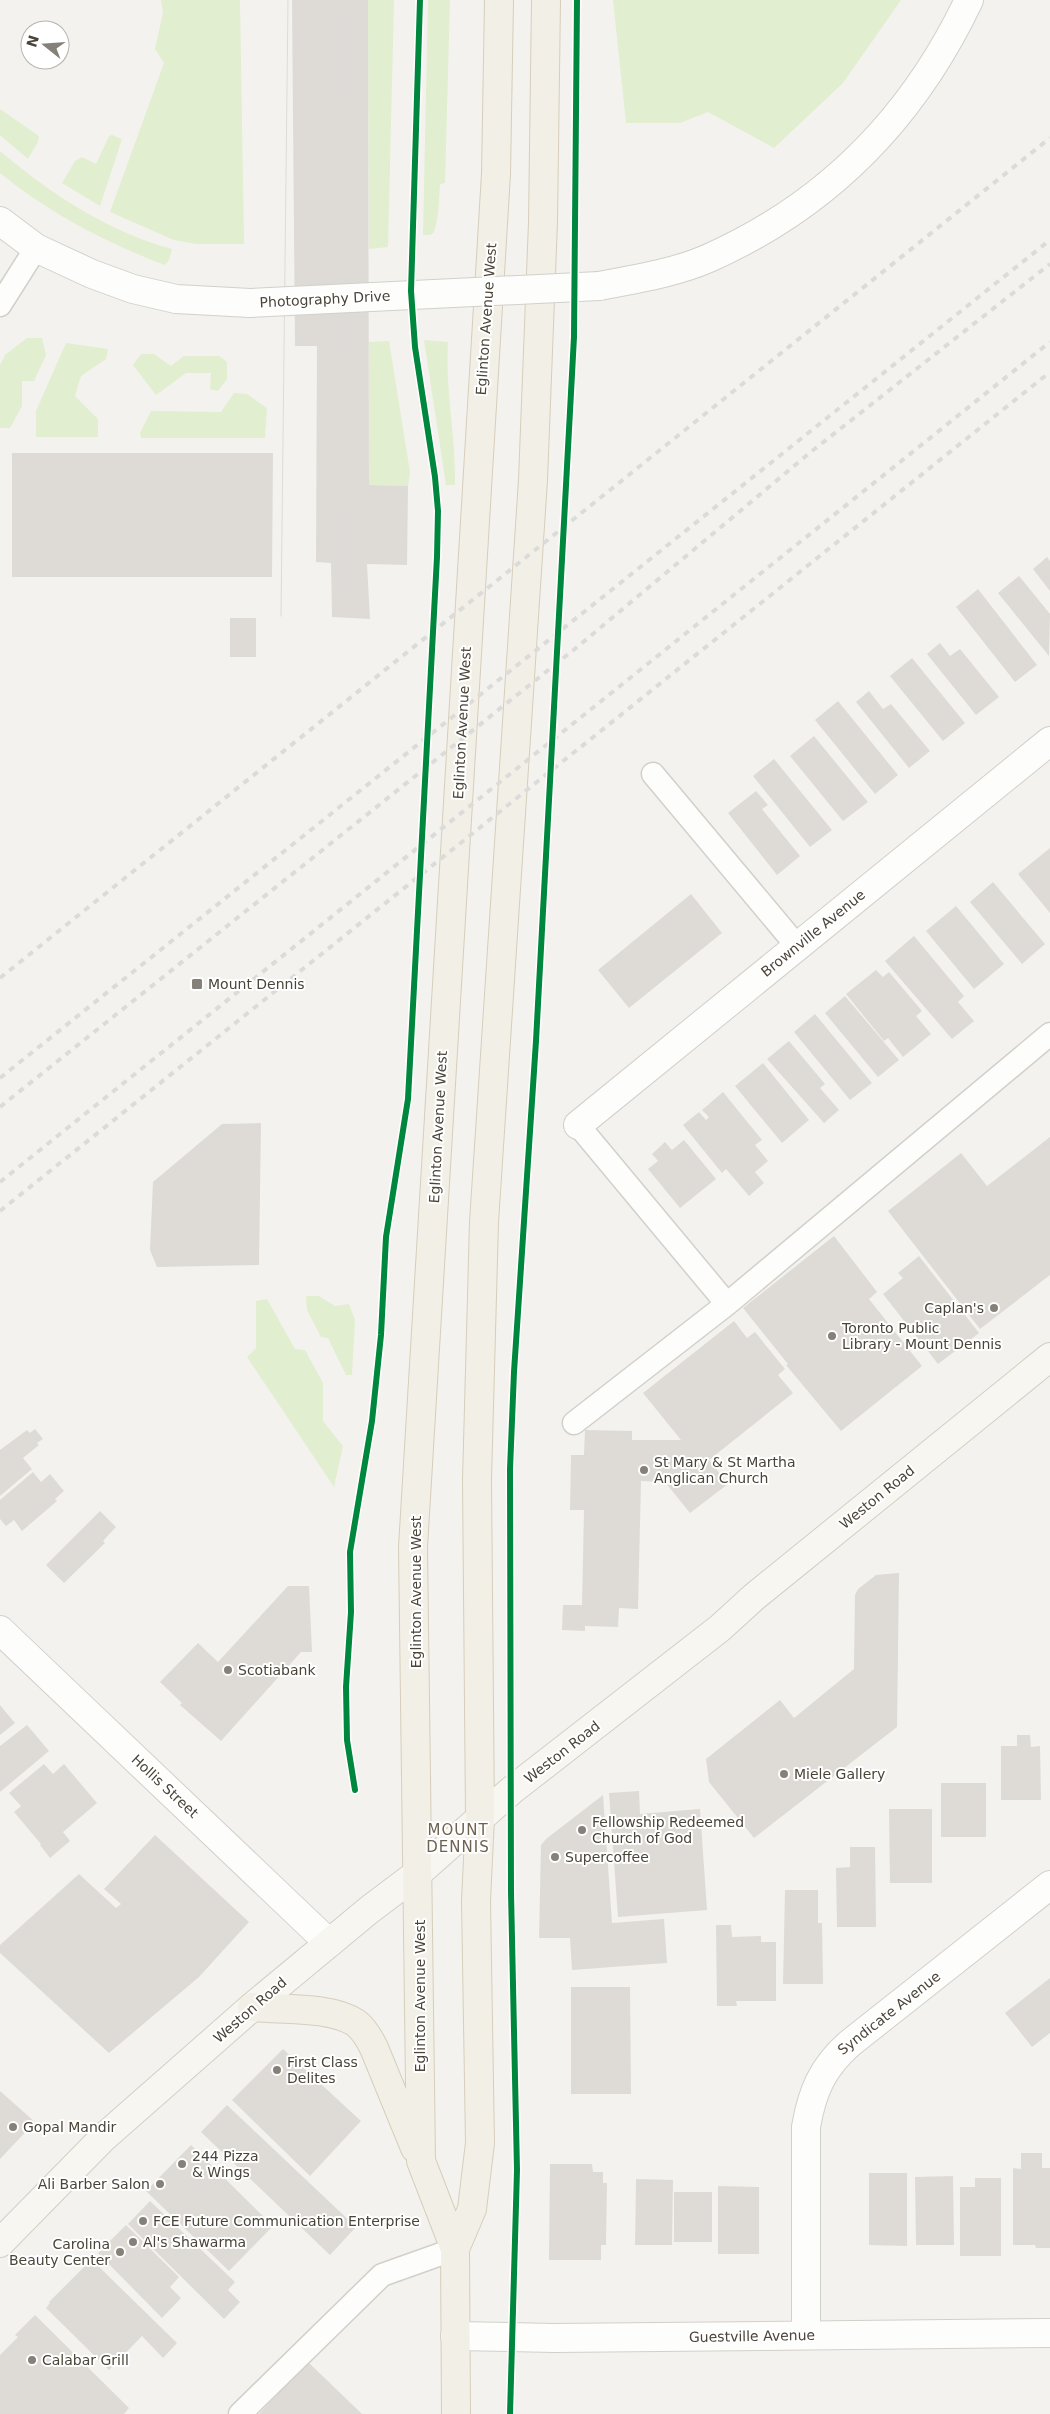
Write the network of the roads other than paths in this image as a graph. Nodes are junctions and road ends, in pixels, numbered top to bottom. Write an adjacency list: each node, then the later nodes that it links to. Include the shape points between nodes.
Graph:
1 (499, 0): 17 (main road, Eglinton Avenue West, via 496,174 413,1547)
2 (546, 0): 16 (main road, Eglinton Avenue West, via 543,222 533,480 484,1222 477,1480)
3 (969, 0): 5 (street, Photography Drive, bridge, via 952,37 894,120 852,164 812,199 760,232 708,259 648,277 599,286 250,303 194,302 166,298 92,274)
4 (0, 221): 5 (street, Photography Drive)
5 (36, 248): 6 (lane)
6 (0, 305)
7 (1050, 741): 9 (street, Brownville Avenue)
8 (654, 774): 9 (lane)
9 (797, 946): 11 (street, Brownville Avenue)
10 (1050, 1034): 12 (lane)
11 (578, 1125): 12 (lane)
12 (727, 1304): 14 (lane)
13 (1050, 1357): 16 (main road, Weston Road, via 720,1628)
14 (574, 1423)
15 (0, 1630): 19 (street, Hollis Street)
16 (480, 1816): 17 (main road, Weston Road); 23 (main road, Eglinton Avenue West, via 476,1901 480,2143 472,2209)
17 (418, 1872): 19 (main road, Weston Road); 21 (main road, Eglinton Avenue West)
18 (1050, 1885): 25 (street, Syndicate Avenue, via 849,2044 832,2059 822,2076 810,2100 806,2127)
19 (329, 1943): 20 (main road, Weston Road)
20 (252, 2007): 21 (main road, via 336,2013 357,2024 374,2048); 22 (main road, Weston Road, via 103,2138)
21 (421, 2161): 23 (main road, Eglinton Avenue West)
22 (0, 2243)
23 (455, 2249): 26 (main road, Eglinton Avenue West); 27 (lane, via 382,2275)
24 (1050, 2333): 25 (street, Guestville Avenue)
25 (806, 2335): 26 (street, Guestville Avenue)
26 (455, 2336): 28 (main road, Eglinton Avenue West)
27 (240, 2414)
28 (456, 2414)

